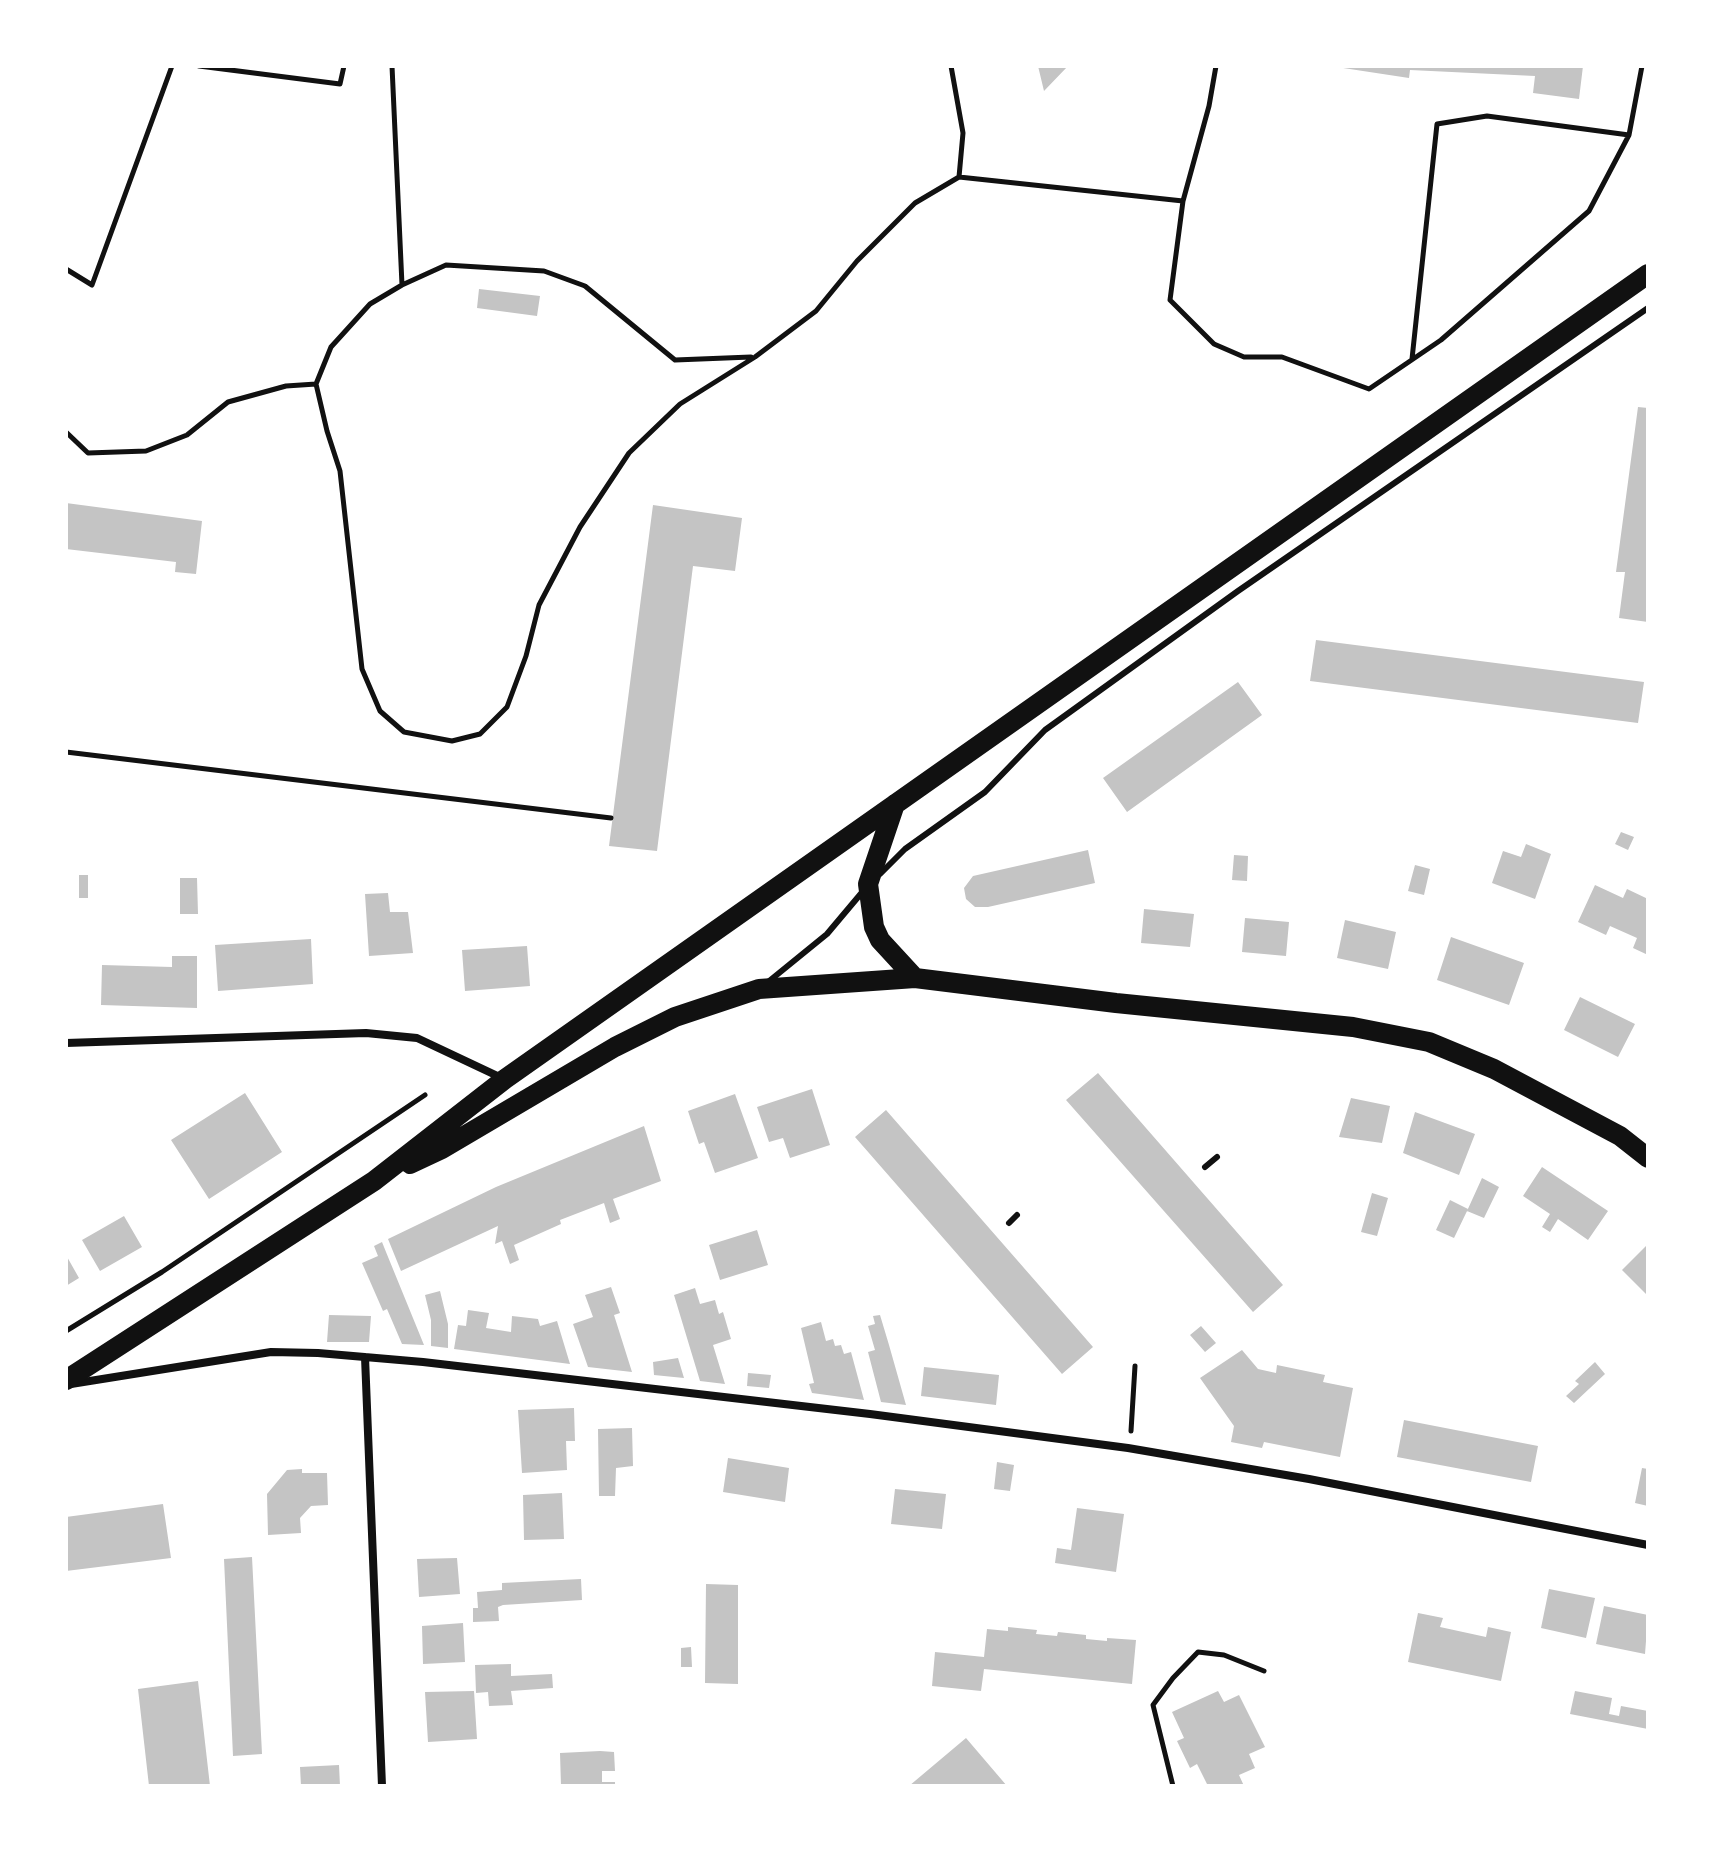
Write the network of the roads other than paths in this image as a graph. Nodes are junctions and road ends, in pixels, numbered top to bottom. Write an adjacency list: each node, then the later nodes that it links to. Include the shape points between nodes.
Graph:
1 (1648, 274): 3 (main road)
2 (1648, 308): 4 (lane, via 1045,730 985,792 905,849)
3 (895, 804): 4 (main road); 8 (main road)
4 (868, 884): 5 (main road, via 880,940); 6 (lane, via 827,934)
5 (915, 978): 6 (main road); 10 (main road, via 1353,1027 1429,1042 1536,1091 1620,1136)
6 (759, 989): 12 (main road, via 675,1017 442,1149)
7 (66, 1043): 8 (street, via 366,1033 417,1038)
8 (505, 1079): 12 (main road)
9 (1217, 1157): 11 (lane)
10 (1648, 1158)
11 (1205, 1167)
12 (374, 1181): 16 (main road)
13 (1017, 1215): 14 (lane)
14 (1009, 1223)
15 (365, 1357): 16 (street, via 271,1352); 17 (street, via 1128,1448); 18 (street)
16 (66, 1382)
17 (1648, 1545)
18 (382, 1786)

